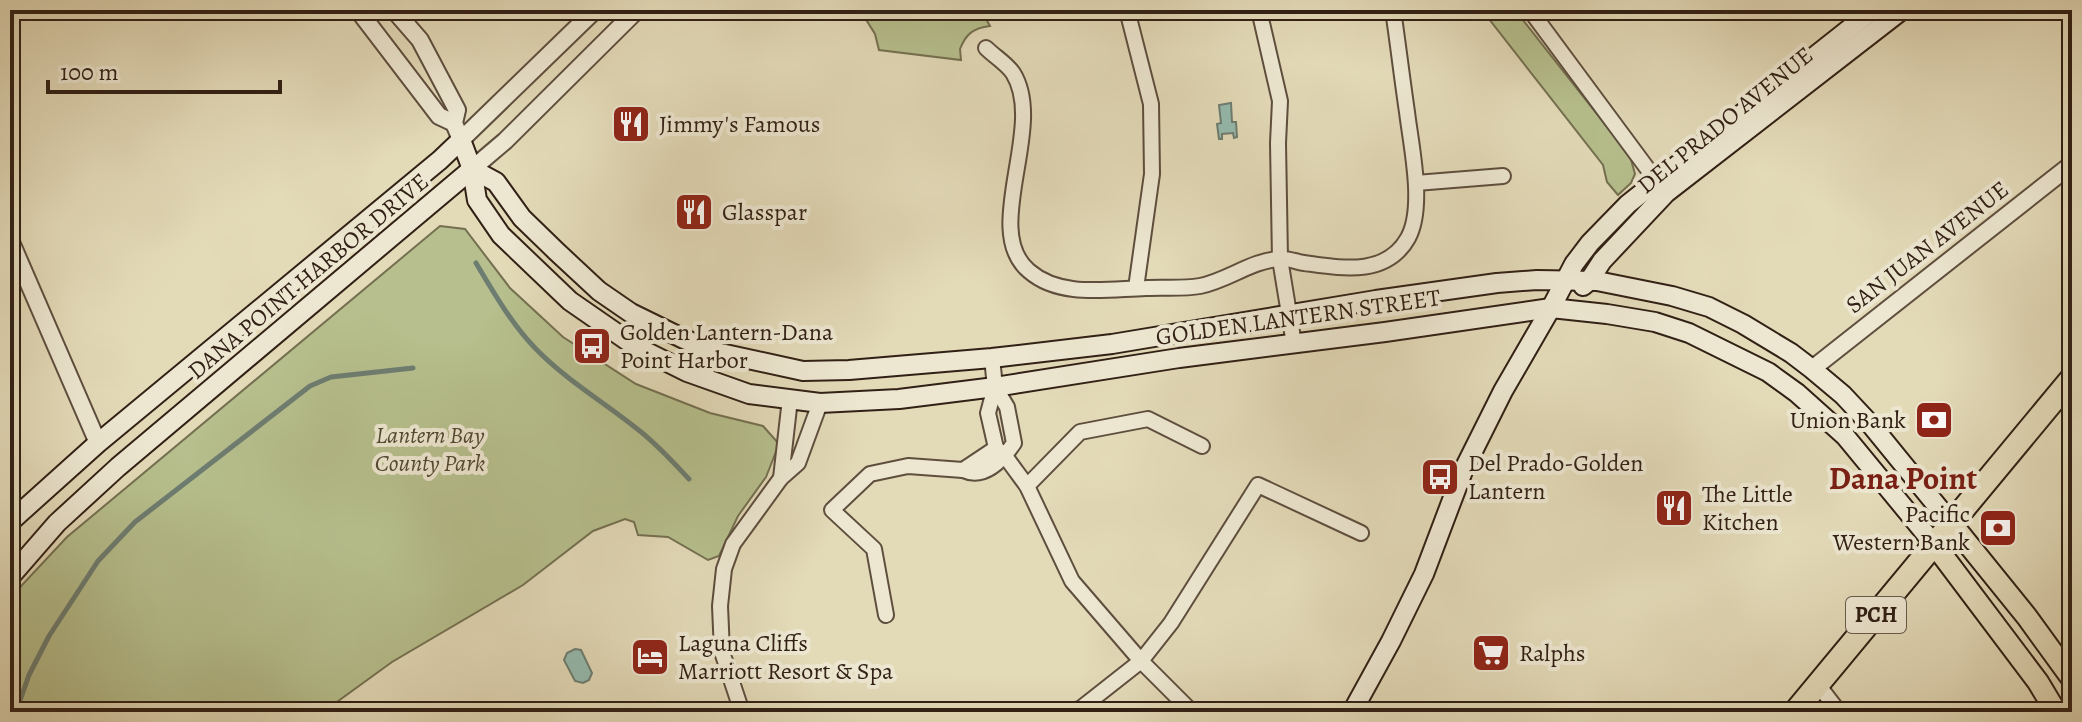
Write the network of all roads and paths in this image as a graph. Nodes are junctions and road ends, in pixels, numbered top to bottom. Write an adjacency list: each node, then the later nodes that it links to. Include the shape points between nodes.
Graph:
1 (358, 10): 12 (street, via 439,116)
2 (394, 10): 12 (street, via 420,40 457,110)
3 (595, 10): 12 (street, DANA POINT HARBOR DRIVE)
4 (637, 10): 14 (street, DANA POINT HARBOR DRIVE)
5 (1127, 10): 22 (street, via 1151,104 1152,174)
6 (1259, 10): 19 (street, via 1280,101)
7 (1393, 10): 16 (street)
8 (1530, 10): 17 (street)
9 (1873, 10): 17 (main road, DEL PRADO AVENUE)
10 (1902, 10): 17 (main road, DEL PRADO AVENUE)
11 (986, 48): 22 (street, via 1013,72 1023,102 1009,230 1026,270 1063,288)
12 (458, 131): 14 (main road, GOLDEN LANTERN STREET); 34 (main road, DANA POINT HARBOR DRIVE, via 428,170)
13 (2072, 164): 28 (street, SAN JUAN AVENUE)
14 (472, 169): 26 (main road, GOLDEN LANTERN STREET, via 496,182 522,218 599,291 684,339); 29 (main road, GOLDEN LANTERN STREET, via 477,200 485,212 548,281 635,346); 37 (main road, DANA POINT HARBOR DRIVE)
15 (1503, 176): 16 (street)
16 (1416, 183): 19 (street, via 1407,239 1375,266)
17 (1661, 187): 20 (main road, DEL PRADO AVENUE, via 1628,204 1590,243); 21 (main road, DEL PRADO AVENUE)
18 (10, 240): 34 (street)
19 (1280, 259): 22 (street, via 1199,286); 24 (street)
20 (1564, 281): 21 (main road, GOLDEN LANTERN STREET); 23 (main road, DEL PRADO AVENUE); 24 (main road, GOLDEN LANTERN STREET, via 1497,283)
21 (1589, 281): 23 (main road, DEL PRADO AVENUE); 28 (main road, GOLDEN LANTERN STREET, via 1709,307)
22 (1136, 288)
23 (1551, 308): 25 (main road, GOLDEN LANTERN STREET); 43 (main road, GOLDEN LANTERN STREET, via 1655,322 1768,372 1845,436); 52 (main road, DEL PRADO AVENUE, via 1463,471 1424,574)
24 (1288, 315): 25 (street); 27 (main road, GOLDEN LANTERN STREET)
25 (1294, 344): 31 (main road, GOLDEN LANTERN STREET)
26 (741, 358): 27 (main road, GOLDEN LANTERN STREET, via 818,371); 29 (main road)
27 (992, 358): 31 (street)
28 (1812, 369): 41 (main road, GOLDEN LANTERN STREET, via 1872,426)
29 (687, 372): 32 (main road, GOLDEN LANTERN STREET, via 749,394)
30 (2072, 378): 41 (highway, PCH)
31 (995, 387): 33 (main road, GOLDEN LANTERN STREET); 36 (street, via 1007,407 1014,443)
32 (790, 399): 33 (main road, GOLDEN LANTERN STREET); 38 (street)
33 (820, 403): 38 (street, via 798,463)
34 (98, 443): 37 (main road); 40 (main road, DANA POINT HARBOR DRIVE)
35 (1202, 446): 39 (street, via 1148,419 1080,432)
36 (1000, 452): 39 (street); 45 (street, via 996,465 983,471 908,466 870,474 832,510 874,549)
37 (118, 467): 44 (main road, DANA POINT HARBOR DRIVE, via 57,523)
38 (781, 478): 49 (street, via 733,544 724,569 722,652)
39 (1027, 486): 46 (street, via 1072,581)
40 (10, 522)
41 (1951, 523): 43 (highway, PCH); 47 (main road, GOLDEN LANTERN STREET)
42 (1361, 533): 46 (street, via 1258,485)
43 (1934, 544): 48 (highway, PCH); 55 (main road, GOLDEN LANTERN STREET)
44 (10, 577)
45 (886, 615)
46 (1141, 661): 50 (street, via 1080,709); 51 (street)
47 (2072, 679)
48 (1819, 686): 53 (highway, PCH); 54 (street)
49 (742, 712)
50 (1063, 712)
51 (1192, 712)
52 (1352, 712)
53 (1795, 712)
54 (1839, 712)
55 (2056, 712)

